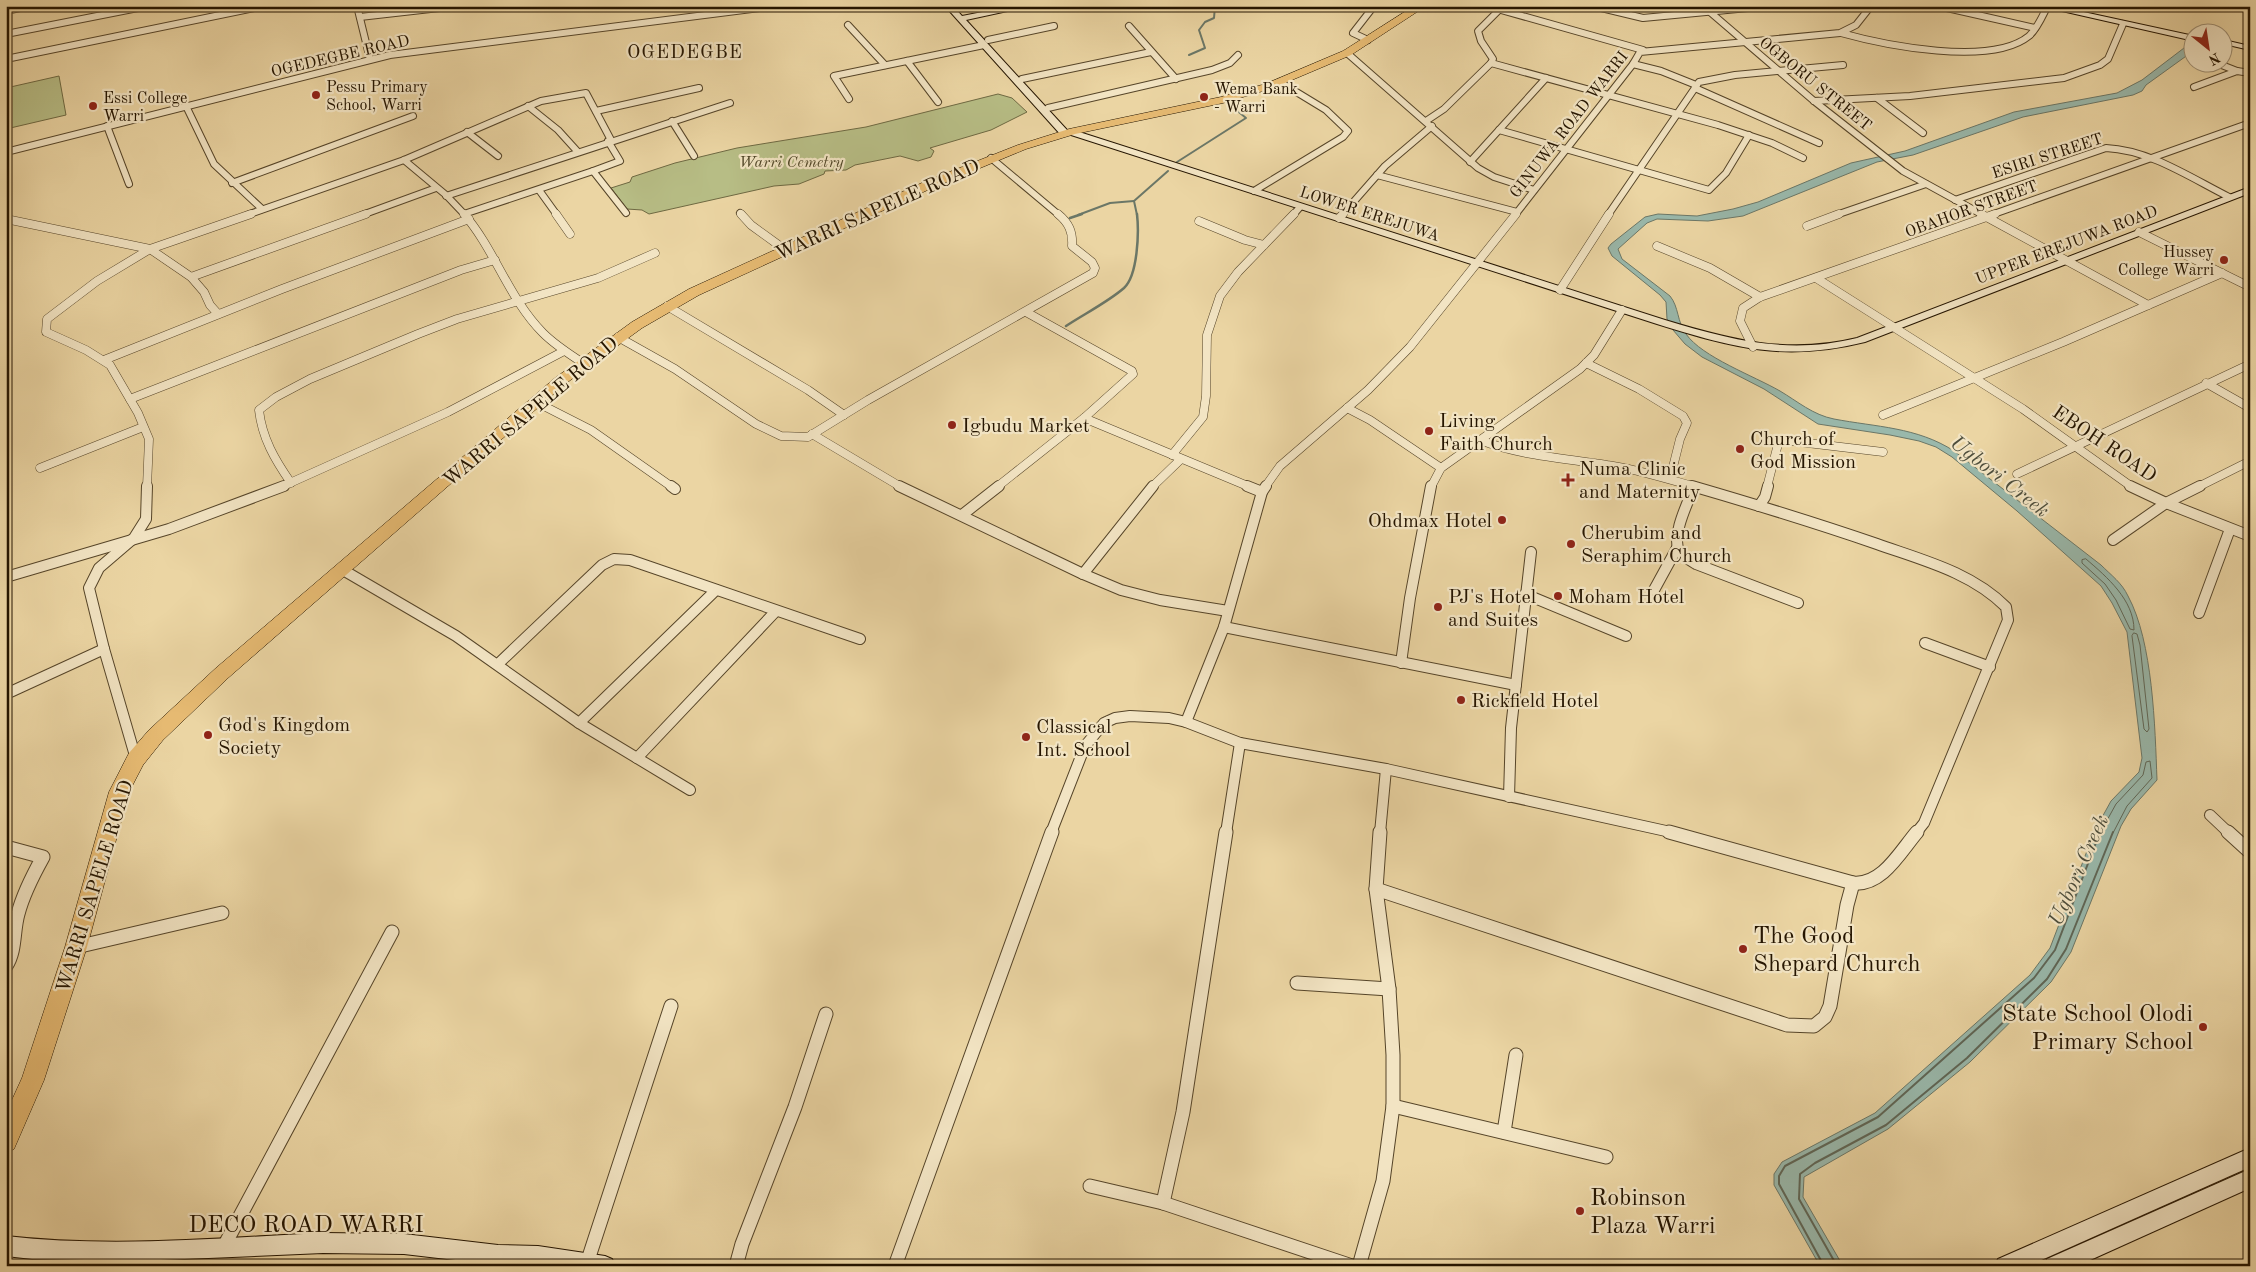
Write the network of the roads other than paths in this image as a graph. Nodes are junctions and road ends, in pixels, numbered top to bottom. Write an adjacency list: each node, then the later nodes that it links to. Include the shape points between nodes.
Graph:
1 (29, 6): 23 (street)
2 (148, 6): 33 (street)
3 (264, 6): 45 (street)
4 (357, 6): 25 (street)
5 (458, 6): 25 (street)
6 (776, 6): 46 (street, OGEDEGBE ROAD)
7 (950, 6): 26 (main road)
8 (958, 6): 26 (main road)
9 (1008, 6): 26 (main road)
10 (1026, 6): 26 (main road)
11 (1374, 6): 36 (street, via 1353,33)
12 (1421, 6): 36 (highway, WARRI SAPELE ROAD)
13 (1487, 6): 21 (street)
14 (1593, 6): 24 (street, via 1643,18)
15 (1731, 6): 22 (street)
16 (1769, 6): 22 (street)
17 (1871, 6): 32 (street, GINUWA ROAD WARRI, via 1856,25)
18 (1938, 6): 31 (street)
19 (2058, 6): 34 (main road)
20 (2045, 7): 27 (main road); 31 (street)
21 (1505, 8): 41 (street); 48 (street, via 1478,31 1493,60)
22 (1742, 9): 24 (street)
23 (6, 12)
24 (1710, 12): 37 (street, OGBORU STREET)
25 (360, 17): 46 (street)
26 (963, 17): 38 (main road)
27 (2123, 24): 35 (main road); 64 (street, via 2108,59 2100,66 2076,75 1937,94)
28 (848, 25): 50 (street)
29 (1054, 26): 38 (street)
30 (1130, 26): 42 (street)
31 (2034, 28): 32 (street, via 2026,38 2010,45 1960,51 1902,46)
32 (1840, 33): 37 (street, GINUWA ROAD WARRI)
33 (6, 34)
34 (2184, 36)
35 (2184, 36)
36 (1368, 40): 43 (highway, WARRI SAPELE ROAD)
37 (1745, 42): 41 (street, GINUWA ROAD WARRI); 53 (street, OGBORU STREET)
38 (986, 43): 47 (street); 56 (main road); 81 (main road)
39 (2234, 46): 40 (main road)
40 (2250, 49)
41 (1643, 50): 49 (street, GINUWA ROAD WARRI)
42 (1151, 52): 56 (street); 58 (street)
43 (1347, 52): 59 (highway, WARRI SAPELE ROAD); 77 (street)
44 (1238, 55): 58 (street, via 1230,64)
45 (6, 59)
46 (370, 59): 69 (street, OGEDEGBE ROAD)
47 (907, 61): 50 (street); 67 (street)
48 (1491, 63): 57 (street); 77 (street)
49 (1633, 64): 60 (street, via 1661,71); 63 (street, GINUWA ROAD WARRI)
50 (885, 65): 65 (street, via 834,76)
51 (1844, 65): 53 (street)
52 (2234, 70): 54 (street)
53 (1779, 71): 60 (street, via 1705,80); 66 (street, OGBORU STREET)
54 (2237, 71): 55 (street); 61 (street)
55 (2250, 73)
56 (1022, 78): 71 (main road)
57 (1546, 78): 63 (street); 79 (street)
58 (1176, 79): 71 (street)
59 (1280, 82): 81 (highway, WARRI SAPELE ROAD, via 1223,100); 106 (street, via 1326,111 1348,131)
60 (1696, 86): 73 (street); 85 (street)
61 (2194, 87)
62 (699, 88): 72 (street)
63 (1609, 95): 73 (street); 86 (street, GINUWA ROAD WARRI)
64 (1877, 98): 66 (street); 82 (street)
65 (849, 99)
66 (1814, 101): 101 (street, OGBORU STREET, via 1882,155)
67 (938, 102)
68 (730, 103): 75 (street)
69 (186, 106): 78 (street, OGEDEGBE ROAD); 99 (street, via 214,164)
70 (528, 106): 72 (street, via 585,93); 80 (street); 88 (street, via 558,130)
71 (1048, 108): 81 (main road)
72 (596, 111): 84 (street)
73 (1677, 113): 83 (street); 96 (street)
74 (413, 116): 99 (street)
75 (672, 121): 84 (street); 90 (street)
76 (2250, 123): 93 (street, OBAHOR STREET)
77 (1429, 124): 95 (street); 98 (street)
78 (107, 126): 87 (street, OGEDEGBE ROAD); 100 (street)
79 (1499, 130): 86 (street); 95 (street)
80 (467, 132): 89 (street); 94 (street)
81 (1069, 132): 91 (highway, WARRI SAPELE ROAD); 106 (main road, LOWER EREJUWA)
82 (1923, 133)
83 (1749, 136): 92 (street); 96 (street, via 1718,184 1708,190)
84 (610, 141): 88 (street); 97 (street, via 620,161)
85 (1819, 143)
86 (1566, 149): 96 (street); 104 (street, GINUWA ROAD WARRI)
87 (6, 152)
88 (577, 152): 107 (street)
89 (498, 156)
90 (694, 156)
91 (991, 158): 126 (highway, WARRI SAPELE ROAD); 141 (street, via 1064,218 1073,234 1072,246 1095,268 1093,273)
92 (1803, 158)
93 (2149, 159): 108 (street, ESIRI STREET); 109 (street, ESIRI STREET, via 2127,150 2106,148); 116 (street, OBAHOR STREET)
94 (404, 160): 102 (street); 111 (street)
95 (1470, 162): 104 (street, via 1494,177)
96 (1637, 170): 135 (street)
97 (593, 171): 103 (street); 114 (street)
98 (1377, 175): 113 (street); 117 (street)
99 (232, 183): 111 (street)
100 (129, 184)
101 (1926, 184): 109 (street, OGBORU STREET); 120 (street)
102 (436, 188): 107 (street); 132 (street)
103 (539, 190): 115 (street); 122 (street)
104 (1534, 190): 113 (street, GINUWA ROAD WARRI)
105 (2250, 190): 108 (main road, UPPER EREJUWA ROAD)
106 (1254, 191): 110 (main road, LOWER EREJUWA)
107 (446, 196): 115 (street)
108 (2229, 197): 121 (main road, UPPER EREJUWA ROAD)
109 (1955, 200): 116 (street, OGBORU STREET)
110 (1300, 206): 117 (main road, LOWER EREJUWA); 123 (street)
111 (262, 209): 125 (street)
112 (740, 212): 126 (street, via 751,225)
113 (1517, 212): 130 (street, GINUWA ROAD WARRI)
114 (626, 213)
115 (467, 217): 128 (street); 142 (street)
116 (1987, 217): 129 (street, OGBORU STREET); 133 (street, OBAHOR STREET)
117 (1339, 218): 130 (main road, LOWER EREJUWA)
118 (6, 219): 125 (street)
119 (1199, 222): 123 (street)
120 (1807, 226)
121 (2139, 232): 129 (main road, UPPER EREJUWA ROAD); 131 (street)
122 (570, 234)
123 (1264, 245): 166 (street, via 1220,296 1207,336 1203,417)
124 (1657, 246): 136 (street, via 1715,270)
125 (150, 249): 132 (street); 148 (street, via 130,259 47,319 46,332)
126 (784, 249): 139 (highway, WARRI SAPELE ROAD)
127 (655, 253): 137 (street, via 604,276)
128 (495, 260): 137 (street); 154 (street, via 461,270)
129 (2065, 260): 138 (street, OGBORU STREET); 143 (main road, UPPER EREJUWA ROAD)
130 (1478, 262): 135 (main road, LOWER EREJUWA); 156 (street, GINUWA ROAD WARRI, via 1410,347)
131 (2222, 273): 134 (street); 138 (street)
132 (191, 277): 142 (street)
133 (1816, 278): 136 (street, OBAHOR STREET); 143 (street, EBOH ROAD)
134 (2250, 287)
135 (1560, 290): 140 (main road, LOWER EREJUWA)
136 (1760, 298): 146 (street, OBAHOR STREET, via 1744,308 1740,321)
137 (518, 301): 147 (street, via 536,327); 172 (street, via 418,334 310,379 265,404 260,410 262,435 273,459)
138 (2148, 305): 152 (street)
139 (667, 306): 145 (highway, WARRI SAPELE ROAD); 158 (street)
140 (1622, 310): 144 (main road, LOWER EREJUWA); 150 (street)
141 (1026, 312): 158 (street); 160 (street, via 1133,372)
142 (218, 314): 148 (street)
143 (1894, 327): 146 (street, via 1825,349); 152 (street, EBOH ROAD)
144 (1685, 330): 146 (street)
145 (618, 337): 149 (highway, WARRI SAPELE ROAD); 162 (street, via 675,369 756,424 781,436 796,438)
146 (1753, 347)
147 (564, 351): 149 (street); 172 (street, via 480,392 448,412)
148 (104, 360): 154 (street)
149 (584, 363): 155 (highway, WARRI SAPELE ROAD)
150 (1586, 363): 163 (street); 171 (street, via 1639,389 1683,416 1686,424)
151 (2250, 364): 153 (street)
152 (1974, 378): 159 (street); 164 (street, EBOH ROAD)
153 (2206, 383): 157 (street); 164 (street)
154 (130, 399): 161 (street)
155 (536, 402): 174 (street, via 564,414 615,445); 185 (highway, WARRI SAPELE ROAD)
156 (1347, 408): 169 (street); 175 (street, GINUWA ROAD WARRI, via 1280,466)
157 (2250, 408)
158 (844, 415): 162 (street)
159 (1883, 415)
160 (1084, 418): 166 (street); 178 (street)
161 (143, 427): 168 (street); 181 (street, via 149,439 148,507 146,519)
162 (812, 434): 178 (street, via 895,484)
163 (1480, 440): 169 (street); 171 (street, via 1536,456 1609,465)
164 (2075, 446): 170 (street); 176 (street, EBOH ROAD, via 2130,486)
165 (1884, 452): 177 (street, via 1782,440 1778,444 1766,497)
166 (1176, 457): 175 (street); 186 (street)
167 (2250, 460): 176 (street)
168 (40, 468)
169 (1441, 468): 200 (street, via 1436,474 1428,504 1406,616)
170 (2017, 474)
171 (1670, 479): 173 (street)
172 (291, 483): 181 (street, via 169,529)
173 (1694, 487): 177 (street); 183 (street, via 1676,539)
174 (675, 489)
175 (1262, 492): 193 (street, GINUWA ROAD WARRI)
176 (2166, 503): 179 (street, EBOH ROAD); 182 (street)
177 (1759, 506): 202 (street, via 1928,561 1984,588 2006,607 2008,615)
178 (962, 515): 186 (street)
179 (2230, 529): 180 (street, EBOH ROAD); 194 (street)
180 (2250, 536)
181 (134, 538): 187 (street); 199 (street, via 99,568 89,588)
182 (2113, 540)
183 (1677, 548): 189 (street); 191 (street, via 1696,564)
184 (1531, 552): 190 (street)
185 (343, 570): 201 (street); 209 (highway, WARRI SAPELE ROAD, via 222,673 156,735)
186 (1083, 574): 193 (street, via 1121,590)
187 (6, 576)
188 (716, 590): 192 (street); 201 (street, via 630,560 614,559 602,565); 206 (street)
189 (1654, 590)
190 (1525, 594): 196 (street); 203 (street)
191 (1798, 603)
192 (776, 611): 197 (street); 208 (street)
193 (1228, 612): 195 (street, GINUWA ROAD WARRI)
194 (2199, 613)
195 (1224, 628): 200 (street); 205 (street, GINUWA ROAD WARRI)
196 (1626, 636)
197 (860, 639)
198 (1925, 643): 202 (street)
199 (104, 648): 204 (street); 209 (street)
200 (1401, 663): 203 (street)
201 (498, 664): 206 (street)
202 (1990, 667): 216 (street, via 1924,823 1878,878 1863,884)
203 (1516, 685): 212 (street)
204 (6, 694)
205 (1186, 722): 207 (street); 239 (street, via 1146,716 1115,718 1104,723 1085,746)
206 (579, 723): 208 (street)
207 (1240, 743): 210 (street); 234 (street, via 1184,1112)
208 (637, 758): 211 (street)
209 (136, 759): 220 (highway, WARRI SAPELE ROAD, via 119,792)
210 (1386, 769): 212 (street); 217 (street)
211 (690, 790)
212 (1509, 797): 216 (street, via 1675,834)
213 (2210, 815): 215 (street)
214 (6, 847): 221 (street, via 43,857 24,895 15,922 11,960)
215 (2250, 852)
216 (1854, 883): 217 (street, via 1847,905 1830,1006 1825,1017 1814,1026 1787,1025)
217 (1376, 889): 223 (street)
218 (222, 913): 220 (street)
219 (392, 932): 236 (street)
220 (76, 947): 229 (highway, WARRI SAPELE ROAD, via 33,1080)
221 (6, 966)
222 (1297, 982): 223 (street)
223 (1389, 989): 227 (street)
224 (671, 1006): 237 (street)
225 (826, 1014): 238 (street)
226 (1516, 1055): 228 (street)
227 (1393, 1106): 228 (street); 241 (street, via 1383,1182)
228 (1504, 1132): 230 (street)
229 (6, 1141)
230 (1606, 1157)
231 (2250, 1157): 242 (main road)
232 (2250, 1178): 243 (main road)
233 (1090, 1186): 234 (street)
234 (1163, 1203): 240 (street)
235 (6, 1246): 236 (main road, DECO ROAD WARRI, via 136,1251)
236 (223, 1248): 237 (main road, DECO ROAD WARRI, via 404,1244 498,1255 538,1256)
237 (592, 1265)
238 (736, 1266)
239 (895, 1266)
240 (1352, 1266)
241 (1359, 1266)
242 (2005, 1266)
243 (2055, 1266)

